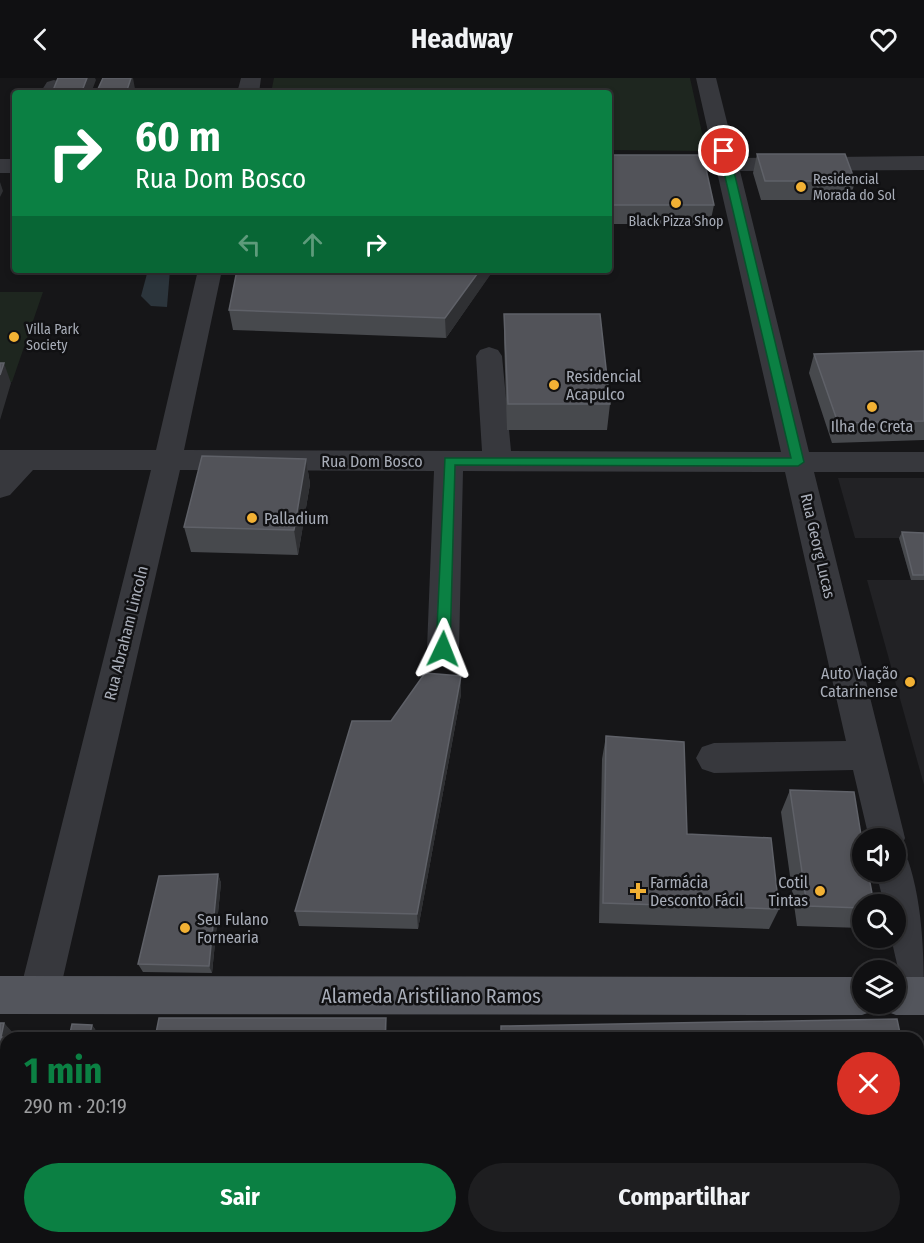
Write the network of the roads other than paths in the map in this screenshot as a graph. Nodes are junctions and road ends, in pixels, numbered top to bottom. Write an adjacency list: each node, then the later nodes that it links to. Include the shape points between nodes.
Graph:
1 (706, 78): 4 (street, Rua Georg Lucas)
2 (924, 163): 4 (street)
3 (691, 165): 4 (street)
4 (728, 165): 11 (street, Rua Georg Lucas)
5 (209, 273): 8 (street, Rua Abraham Lincoln)
6 (489, 356): 10 (street)
7 (13, 460): 8 (street, Rua Dom Bosco); 13 (street)
8 (168, 460): 9 (street, Rua Dom Bosco); 20 (street, Rua Abraham Lincoln)
9 (449, 461): 10 (street, Rua Dom Bosco); 14 (street)
10 (497, 461): 11 (street, Rua Dom Bosco)
11 (798, 462): 12 (street, Rua Dom Bosco); 15 (street, Rua Georg Lucas)
12 (924, 462)
13 (0, 488)
14 (443, 649)
15 (868, 755): 16 (street); 17 (street, Rua Georg Lucas)
16 (714, 758)
17 (885, 828)
18 (897, 882): 21 (street)
19 (0, 995): 20 (main road, Alameda Aristiliano Ramos)
20 (39, 995): 22 (main road, Alameda Aristiliano Ramos)
21 (924, 995): 23 (main road)
22 (852, 996)
23 (906, 996)

